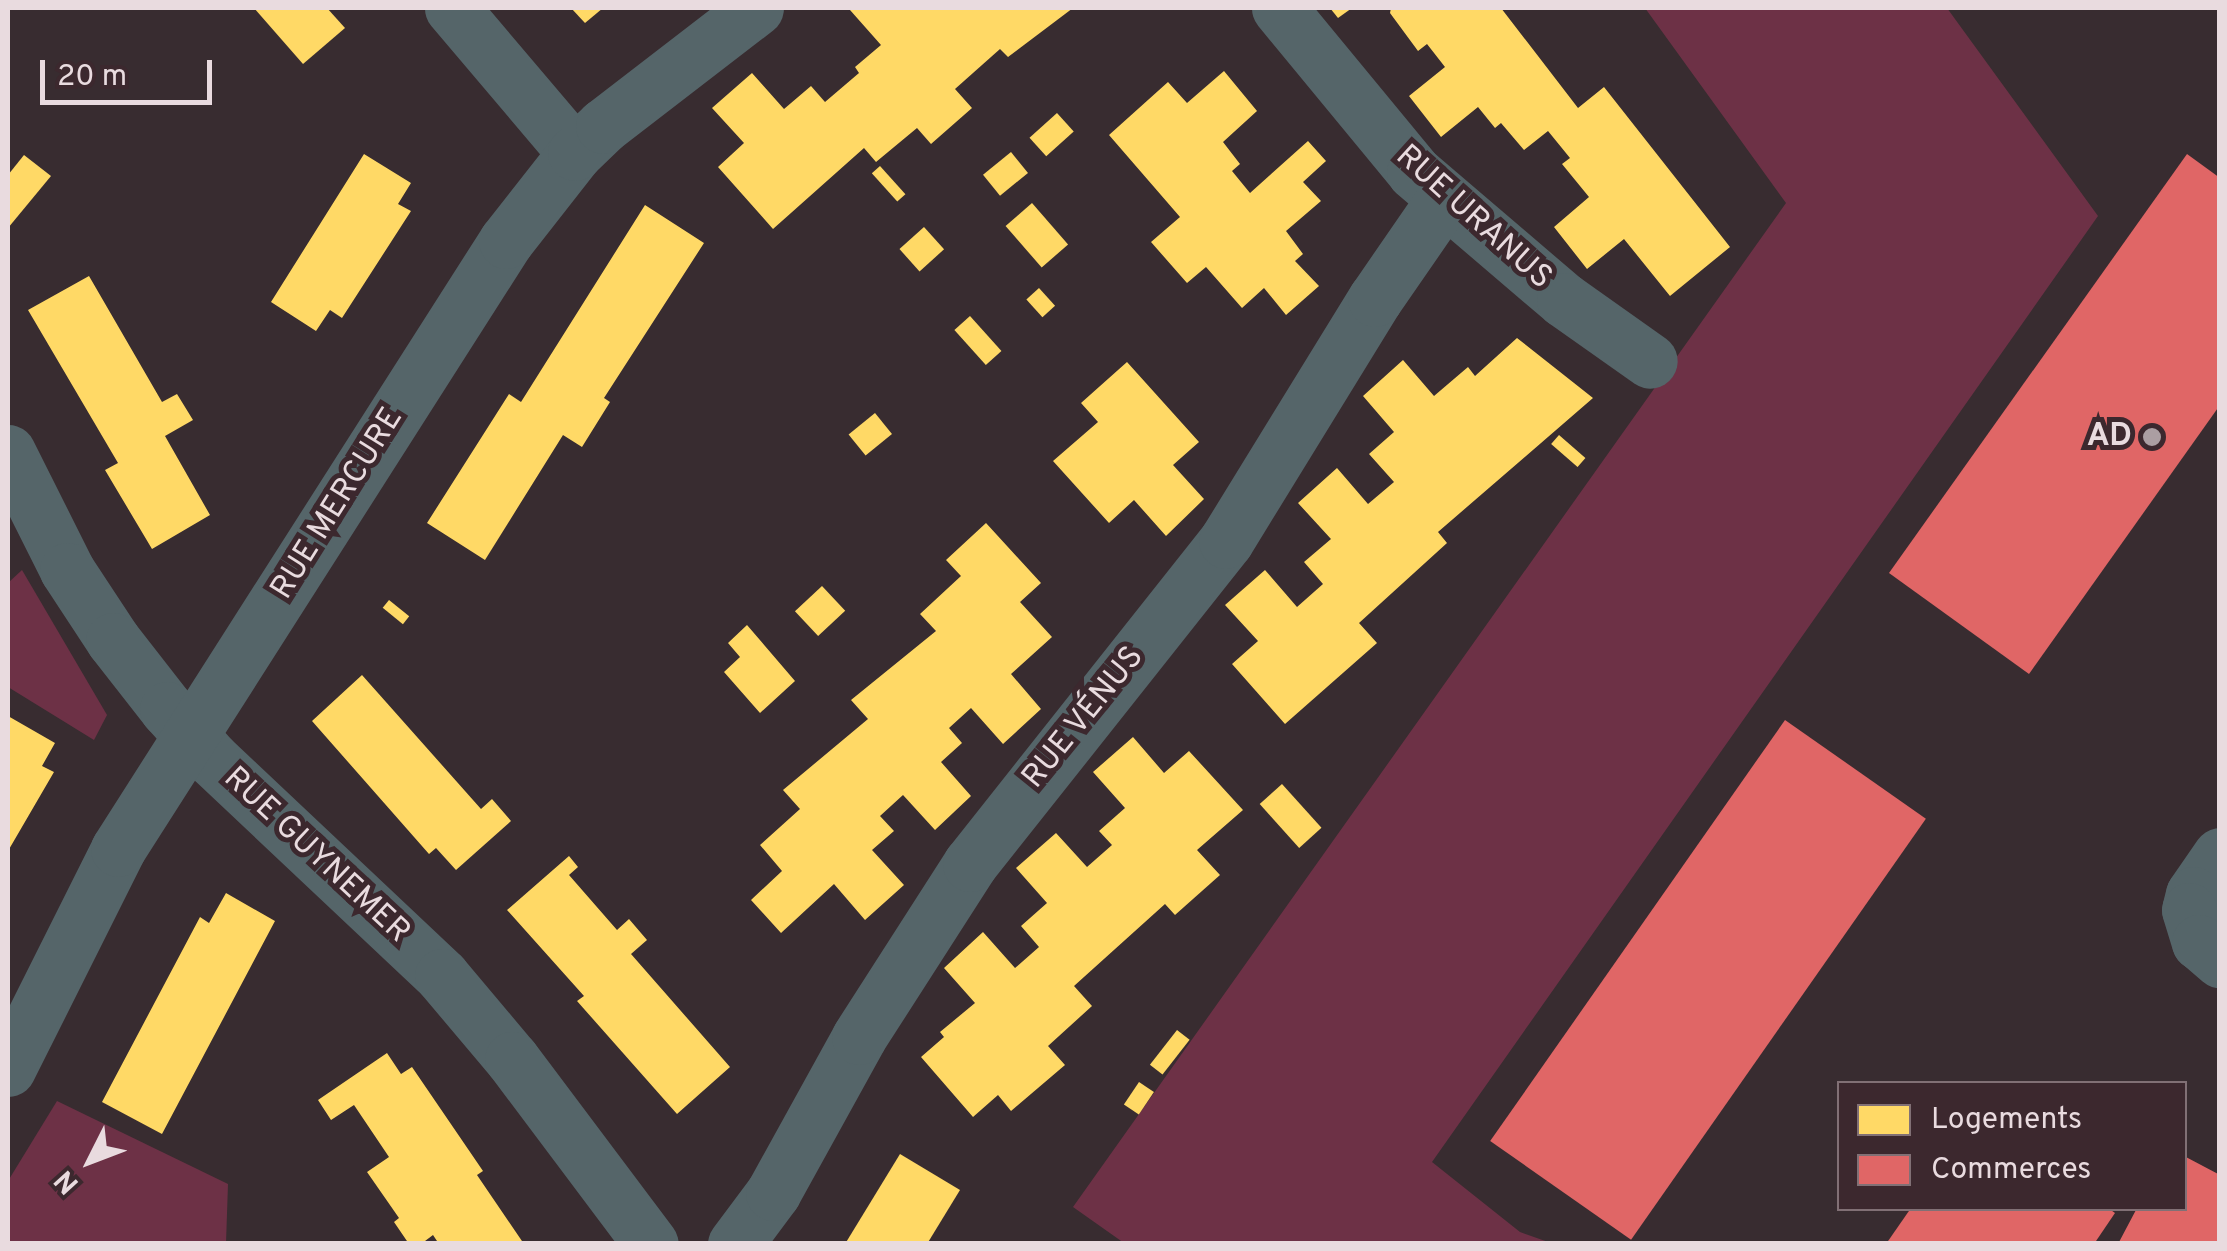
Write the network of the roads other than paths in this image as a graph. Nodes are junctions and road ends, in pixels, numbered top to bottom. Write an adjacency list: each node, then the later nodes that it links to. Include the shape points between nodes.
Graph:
1 (452, 8): 4 (street)
2 (756, 8): 4 (street, RUE MERCURE, via 660,78)
3 (1279, 8): 5 (street, RUE URANUS, via 1394,149)
4 (575, 153): 8 (street, RUE MERCURE, via 506,241)
5 (1444, 199): 6 (street, RUE URANUS, via 1564,300); 13 (street, RUE VÉNUS, via 1226,541 970,864 860,1037 773,1193)
6 (1650, 361)
7 (8, 452): 8 (street, RUE GUYNEMER, via 92,608)
8 (190, 736): 11 (street, RUE MERCURE, via 102,877); 12 (street, RUE GUYNEMER, via 442,976)
9 (2220, 855): 10 (street, via 2189,910 2199,942)
10 (2220, 960)
11 (8, 1070)
12 (652, 1244)
13 (735, 1244)

